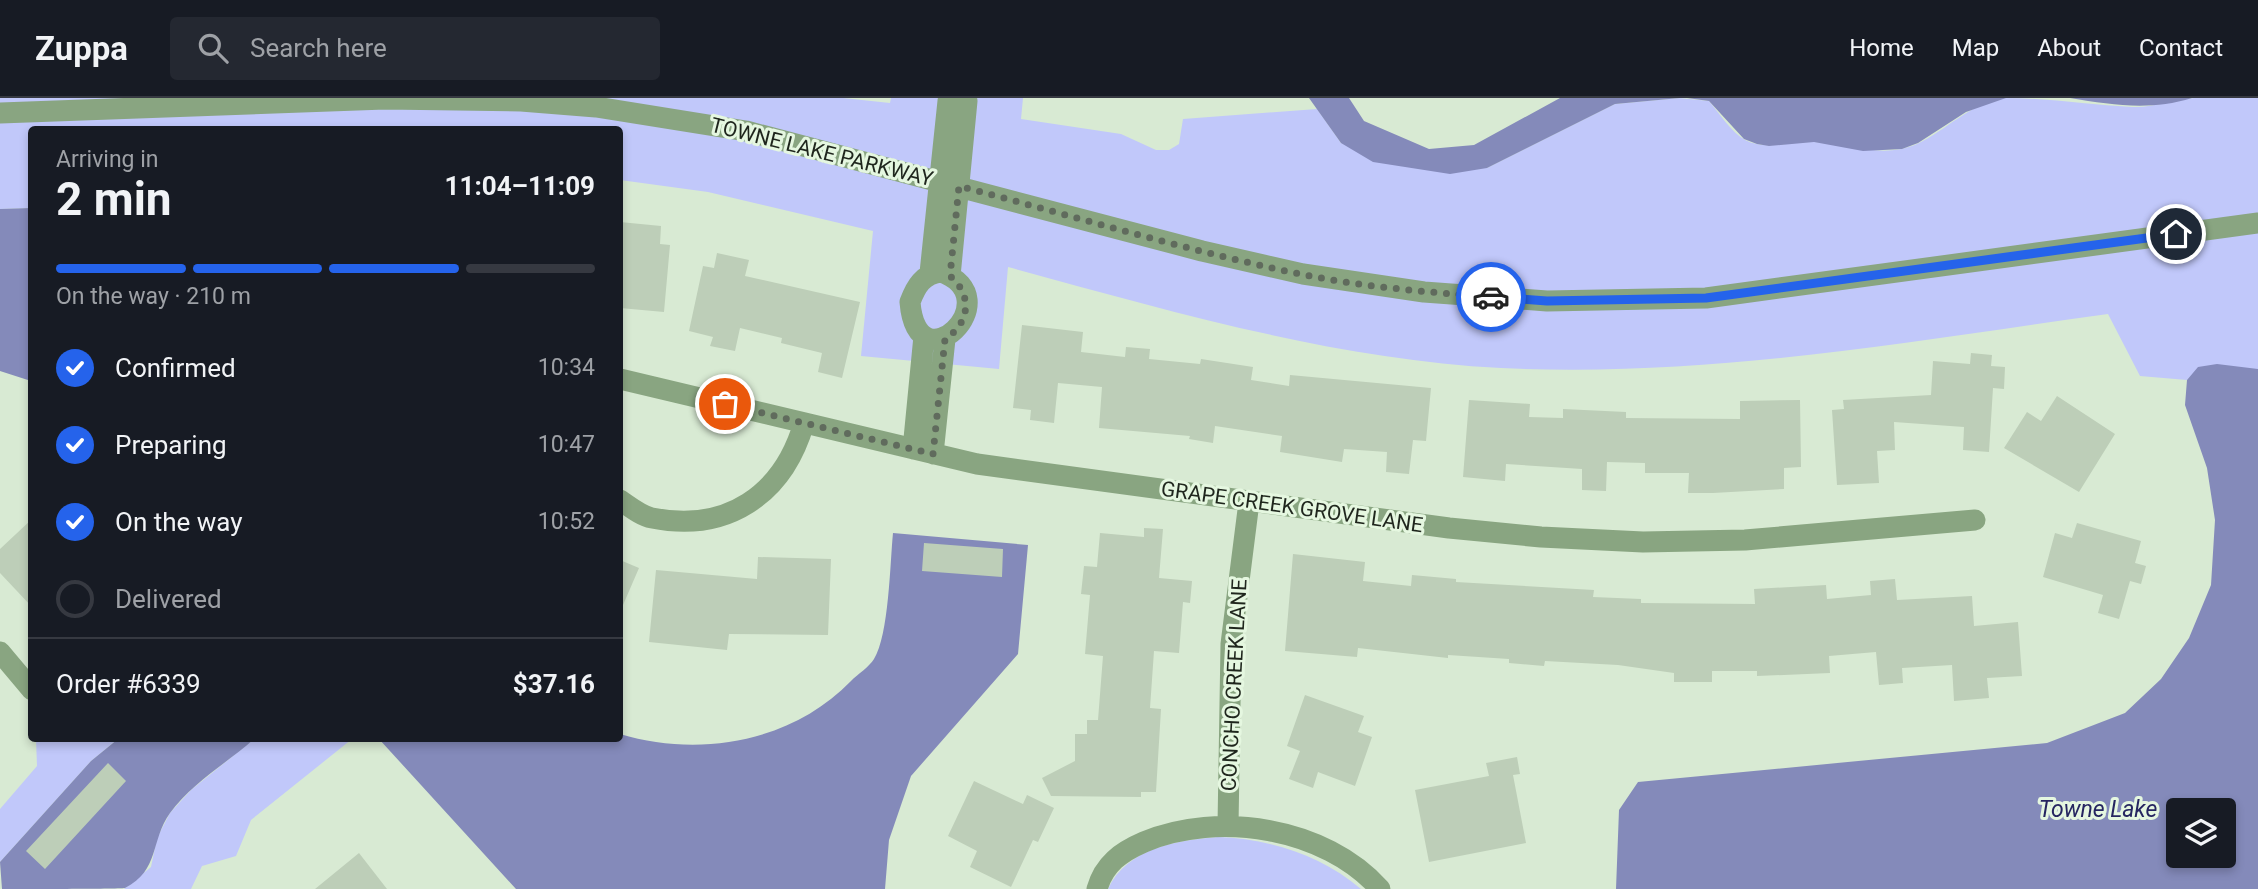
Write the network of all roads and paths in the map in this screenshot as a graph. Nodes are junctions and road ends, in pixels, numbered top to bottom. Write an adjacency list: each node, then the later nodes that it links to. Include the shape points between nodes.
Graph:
1 (463, 99): 3 (street, TOWNE LAKE PARKWAY); 4 (street, TOWNE LAKE PARKWAY, via 672,117 746,131)
2 (958, 99): 4 (street)
3 (0, 113)
4 (949, 183): 5 (street, TOWNE LAKE PARKWAY, via 1303,274 1424,292 1547,301 1706,298); 6 (street)
5 (2258, 223)
6 (940, 274): 7 (street, via 922,279 910,302 911,316); 7 (street, via 961,285 966,309 957,331)
7 (934, 337): 10 (street)
8 (623, 380): 9 (street, GRAPE CREEK GROVE LANE)
9 (804, 423): 10 (street, GRAPE CREEK GROVE LANE); 11 (street, via 796,451 760,497 708,522 650,518)
10 (923, 452): 12 (street, GRAPE CREEK GROVE LANE, via 991,466)
11 (623, 502)
12 (1249, 502): 13 (street, GRAPE CREEK GROVE LANE, via 1449,528 1643,542 1745,540); 16 (street, CONCHO CREEK LANE, via 1231,644)
13 (1975, 520)
14 (0, 652): 15 (street)
15 (28, 685)
16 (1228, 826): 17 (street, via 1184,829 1133,847 1109,863); 18 (street, via 1261,829 1314,845)
17 (1097, 889)
18 (1380, 889)

